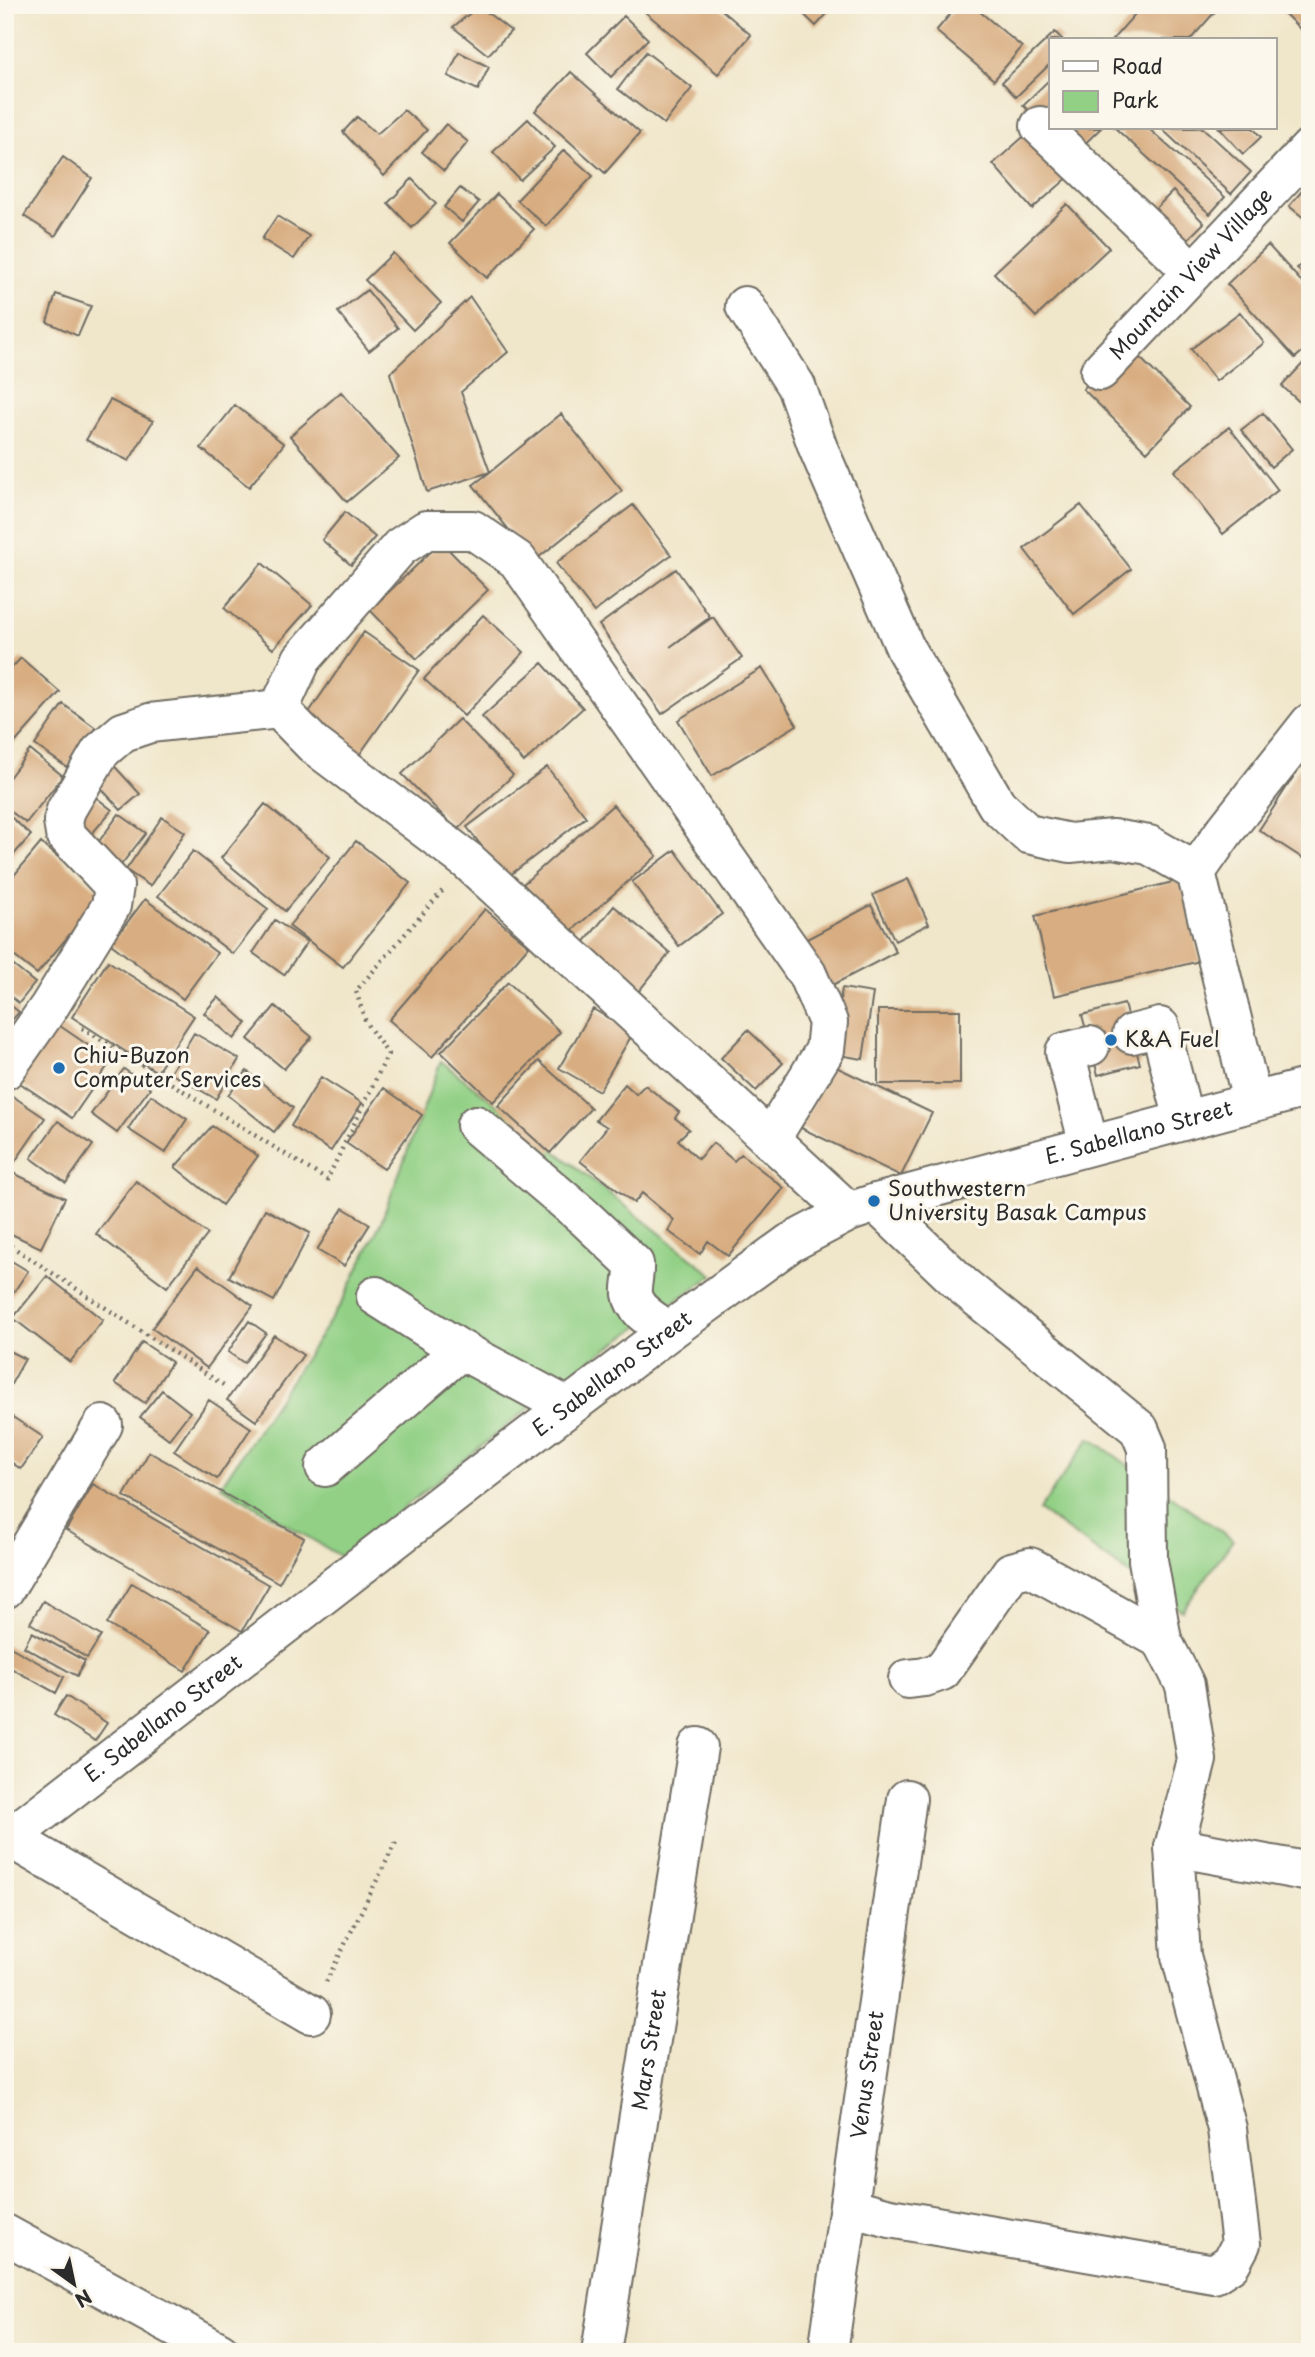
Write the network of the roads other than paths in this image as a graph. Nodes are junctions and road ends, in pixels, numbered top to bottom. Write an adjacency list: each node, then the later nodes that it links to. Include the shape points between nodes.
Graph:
1 (1040, 126): 3 (street)
2 (1310, 148): 3 (street, Mountain View Village)
3 (1193, 272): 5 (street, Mountain View Village)
4 (745, 306): 8 (street, via 796,386 818,448 906,650 997,806 1028,834 1070,843 1113,839 1149,845)
5 (1100, 371)
6 (279, 709): 11 (street, via 150,723 123,732 100,752 62,821 65,834 114,886 111,906); 16 (street, via 314,745 468,861); 16 (street, via 302,660 400,547 426,530 473,530 517,560 807,974 823,1010 828,1022 825,1050)
7 (1310, 723): 8 (street)
8 (1196, 872): 13 (street)
9 (1132, 1034): 14 (street, via 1160,1027)
10 (1090, 1046): 17 (street, via 1065,1052)
11 (5, 1070)
12 (1310, 1087): 13 (street, E. Sabellano Street)
13 (1252, 1101): 14 (street, E. Sabellano Street)
14 (1184, 1120): 17 (street, E. Sabellano Street)
15 (476, 1125): 20 (street, via 634,1265 632,1293 639,1309)
16 (770, 1140): 18 (street)
17 (1089, 1145): 18 (street, E. Sabellano Street)
18 (862, 1208): 20 (street, E. Sabellano Street, via 790,1243); 26 (street, via 1139,1429 1147,1448 1148,1560)
19 (376, 1296): 21 (street)
20 (669, 1331): 22 (street, E. Sabellano Street)
21 (461, 1350): 22 (street); 24 (street)
22 (568, 1408): 30 (street, E. Sabellano Street)
23 (103, 1425): 25 (street)
24 (325, 1468)
25 (5, 1589)
26 (1162, 1640): 27 (street, via 1030,1567 1011,1573 942,1671); 31 (street, via 1185,1685 1198,1760)
27 (908, 1679)
28 (698, 1747): 37 (street, Mars Street)
29 (907, 1799): 34 (street, Venus Street)
30 (7, 1838): 33 (street)
31 (1174, 1847): 32 (street); 34 (street, via 1181,1956 1227,2129 1241,2244 1231,2263 1214,2274)
32 (1310, 1872)
33 (311, 2014)
34 (849, 2207): 38 (street, Venus Street)
35 (5, 2234): 36 (street)
36 (220, 2352)
37 (601, 2352)
38 (828, 2352)

